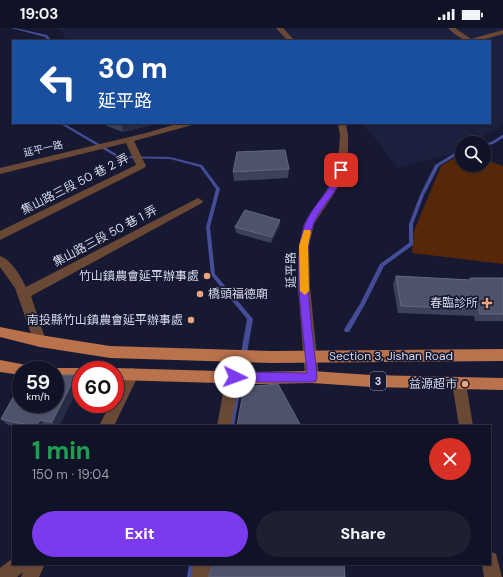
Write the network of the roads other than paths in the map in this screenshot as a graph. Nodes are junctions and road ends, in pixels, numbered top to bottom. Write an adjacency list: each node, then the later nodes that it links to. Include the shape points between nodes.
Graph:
1 (278, 28): 4 (street)
2 (451, 28): 5 (street)
3 (503, 32): 6 (street)
4 (291, 40)
5 (469, 40)
6 (474, 40)
7 (185, 124): 9 (street)
8 (342, 124): 18 (street, 延平路, via 343,160 338,180 309,224 304,246)
9 (128, 139): 10 (street, 延平一路); 12 (street, 集山路三段 50 巷 2 弄, via 141,166)
10 (0, 171)
11 (198, 201): 14 (street, 集山路三段 50 巷 1 弄)
12 (0, 236)
13 (0, 260): 14 (street, via 8,267)
14 (24, 294): 16 (street)
15 (0, 332): 16 (main road, 3)
16 (40, 341): 18 (main road, Section 3, Jishan Road / 3, via 110,352 238,357)
17 (503, 355): 18 (main road, Section 3, Jishan Road / 3)
18 (309, 356): 24 (street, 延平路)
19 (0, 366): 20 (main road)
20 (12, 368)
21 (124, 374): 22 (main road, 3)
22 (132, 374): 23 (main road, 3); 27 (street)
23 (234, 377): 24 (main road, Section 3, Jishan Road / 3); 28 (street)
24 (312, 377): 25 (main road, Section 3, Jishan Road / 3)
25 (459, 382): 26 (main road, Section 3, Jishan Road / 3); 29 (street)
26 (503, 384)
27 (106, 425)
28 (224, 425)
29 (466, 425)
30 (19, 565): 34 (street)
31 (36, 565): 35 (street)
32 (202, 565): 36 (street)
33 (491, 565): 37 (street)
34 (2, 577)
35 (30, 577)
36 (200, 577)
37 (493, 577)

